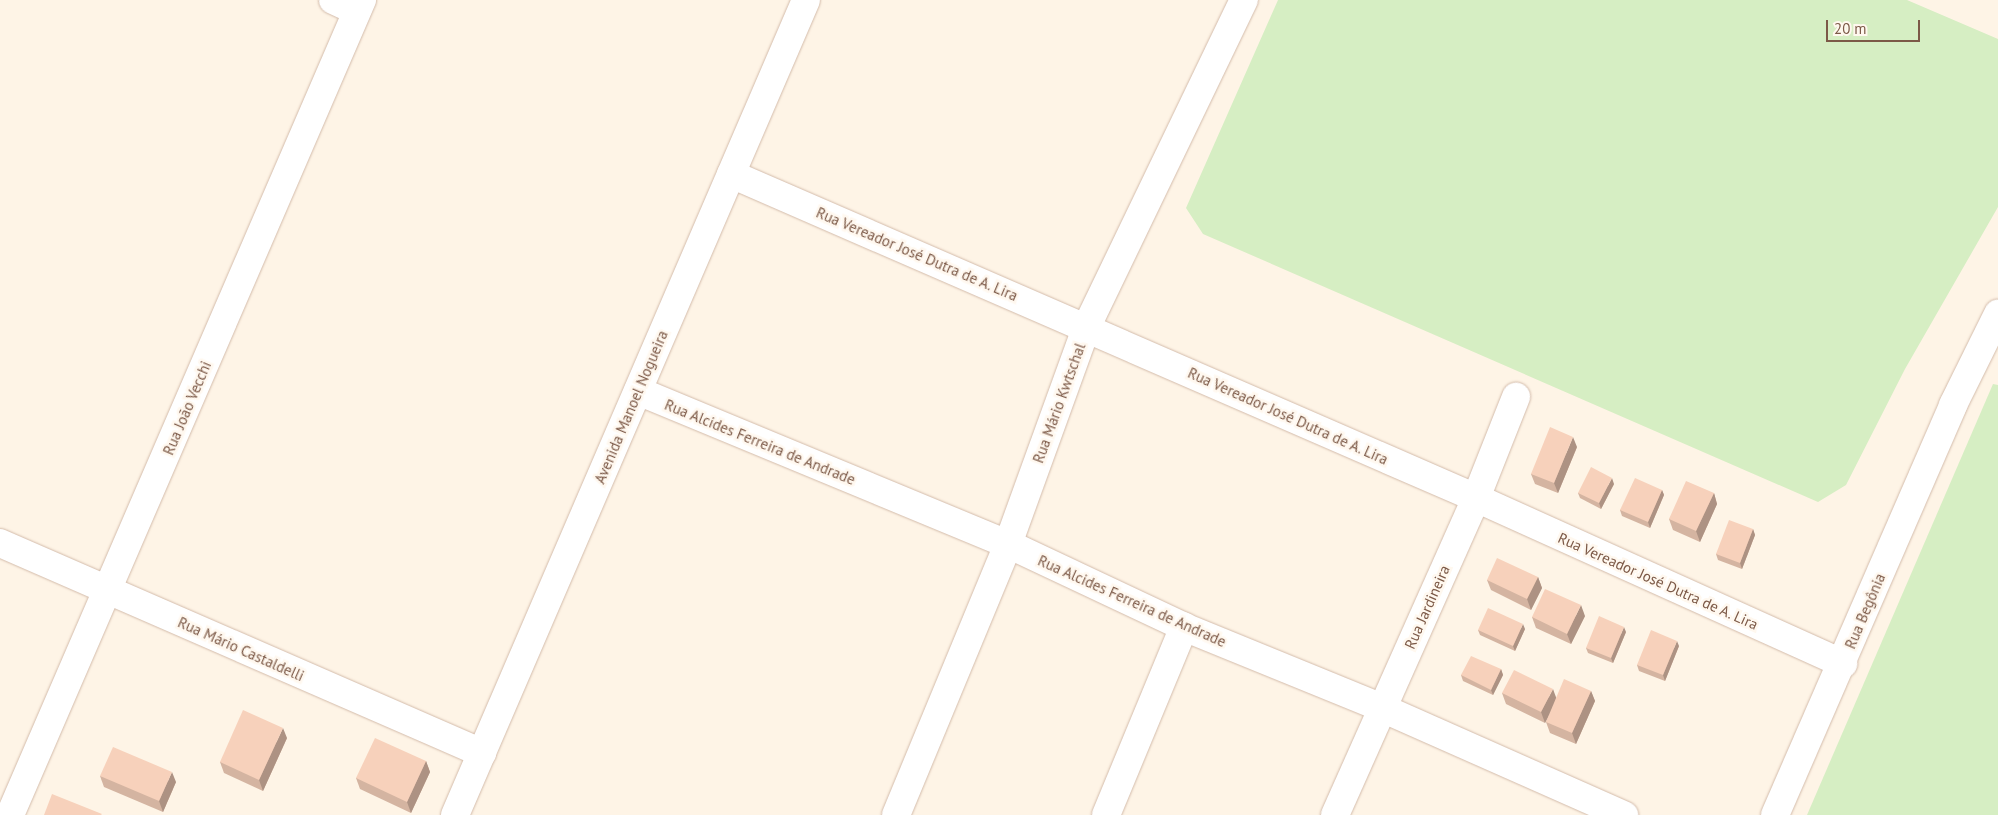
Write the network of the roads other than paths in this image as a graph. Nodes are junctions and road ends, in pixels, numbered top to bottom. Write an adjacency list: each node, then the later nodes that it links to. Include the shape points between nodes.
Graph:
1 (333, 0): 4 (street)
2 (806, 0): 5 (street, Avenida Manoel Nogueira)
3 (1244, 0): 7 (street, Rua Mário Kwtschal)
4 (360, 5): 13 (street, Rua João Vecchi)
5 (731, 174): 7 (street, Rua Vereador José Dutra de A. Lira); 8 (street, Avenida Manoel Nogueira)
6 (1998, 314): 15 (street, Rua Begônia, via 1953,405)
7 (1086, 328): 10 (street, Rua Vereador José Dutra de A. Lira); 12 (street, Rua Mário Kwtschal)
8 (638, 391): 12 (street, Rua Alcides Ferreira de Andrade); 17 (street, Avenida Manoel Nogueira)
9 (1516, 397): 10 (street, Rua Jardineira)
10 (1476, 498): 15 (street, Rua Vereador José Dutra de A. Lira); 16 (street, Rua Jardineira)
11 (0, 544): 13 (street, Rua Mário Castaldelli)
12 (1008, 544): 14 (street, Rua Alcides Ferreira de Andrade); 20 (street, Rua Mário Kwtschal)
13 (108, 591): 17 (street, Rua Mário Castaldelli); 19 (street, Rua João Vecchi)
14 (1184, 627): 16 (street, Rua Alcides Ferreira de Andrade); 21 (street)
15 (1843, 664): 24 (street, Rua Begônia)
16 (1382, 708): 22 (street, Rua Jardineira); 23 (street, Rua Alcides Ferreira de Andrade)
17 (482, 754): 18 (street, Avenida Manoel Nogueira)
18 (459, 814)
19 (10, 815)
20 (896, 815)
21 (1106, 815)
22 (1335, 815)
23 (1624, 815)
24 (1775, 815)

